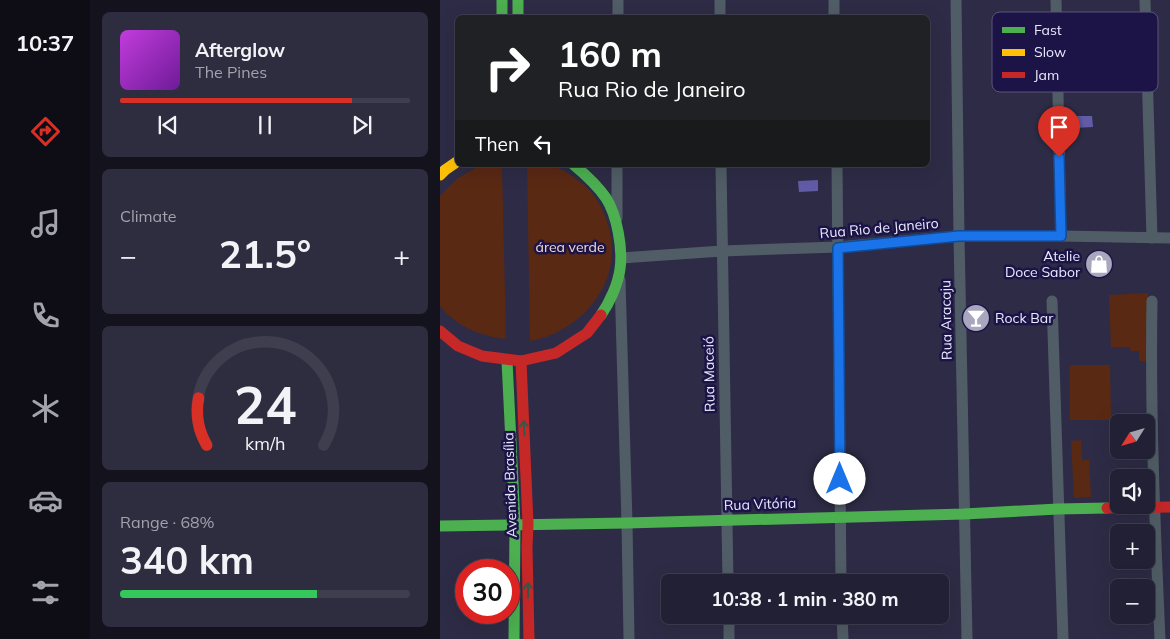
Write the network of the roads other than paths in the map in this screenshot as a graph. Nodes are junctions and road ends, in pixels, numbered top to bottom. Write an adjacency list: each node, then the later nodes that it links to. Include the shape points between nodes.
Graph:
1 (502, 0): 7 (street)
2 (518, 0): 8 (street)
3 (618, 0): 9 (street)
4 (720, 0): 10 (street)
5 (834, 0): 11 (street)
6 (956, 0): 21 (street, Rua Aracaju)
7 (502, 15)
8 (518, 15)
9 (618, 15)
10 (720, 15)
11 (834, 15)
12 (1058, 92): 22 (street)
13 (1148, 92): 23 (street)
14 (455, 163): 19 (street)
15 (576, 167): 20 (street, via 591,179 607,200)
16 (617, 167): 20 (street)
17 (721, 167): 26 (street, Rua Maceió)
18 (837, 167): 25 (street)
19 (440, 175)
20 (617, 224): 27 (street)
21 (959, 236): 22 (street, Rua Rio de Janeiro); 25 (street, Rua Rio de Janeiro); 39 (street, Rua Aracaju)
22 (1061, 236): 23 (street, Rua Rio de Janeiro)
23 (1152, 238): 24 (street, Rua Rio de Janeiro)
24 (1170, 238)
25 (838, 248): 26 (street, Rua Rio de Janeiro); 41 (street)
26 (722, 251): 27 (street, Rua Rio de Janeiro); 42 (street, Rua Maceió)
27 (621, 258): 28 (street)
28 (620, 270): 33 (street, via 609,304 587,333 556,352); 43 (street)
29 (1052, 301): 38 (street)
30 (1152, 301): 34 (street)
31 (440, 331): 32 (street, via 458,346 482,356)
32 (507, 361): 33 (street); 44 (street, Avenida Brasília)
33 (521, 361): 45 (street, Avenida Brasília, one-way to 33)
34 (1153, 469)
35 (1155, 507): 36 (street, Rua Vitória)
36 (1170, 507)
37 (1110, 508): 38 (street, Rua Vitória)
38 (1058, 509): 39 (street, Rua Vitória); 57 (street)
39 (964, 514): 41 (street, Rua Vitória); 56 (street, Rua Aracaju)
40 (1154, 514): 58 (street)
41 (840, 517): 42 (street, Rua Vitória); 48 (street)
42 (727, 520): 43 (street, Rua Vitória); 47 (street, Rua Maceió)
43 (627, 523): 45 (street, Rua Vitória); 53 (street)
44 (514, 524): 45 (street, Rua Vitória); 46 (street, Rua Vitória); 51 (street, Avenida Brasília)
45 (528, 524): 52 (street, Avenida Brasília, one-way to 45)
46 (440, 526)
47 (728, 574)
48 (841, 574)
49 (729, 624): 54 (street)
50 (842, 624): 55 (street)
51 (514, 639)
52 (529, 639)
53 (629, 639)
54 (729, 639)
55 (843, 639)
56 (967, 639)
57 (1063, 639)
58 (1160, 639)

